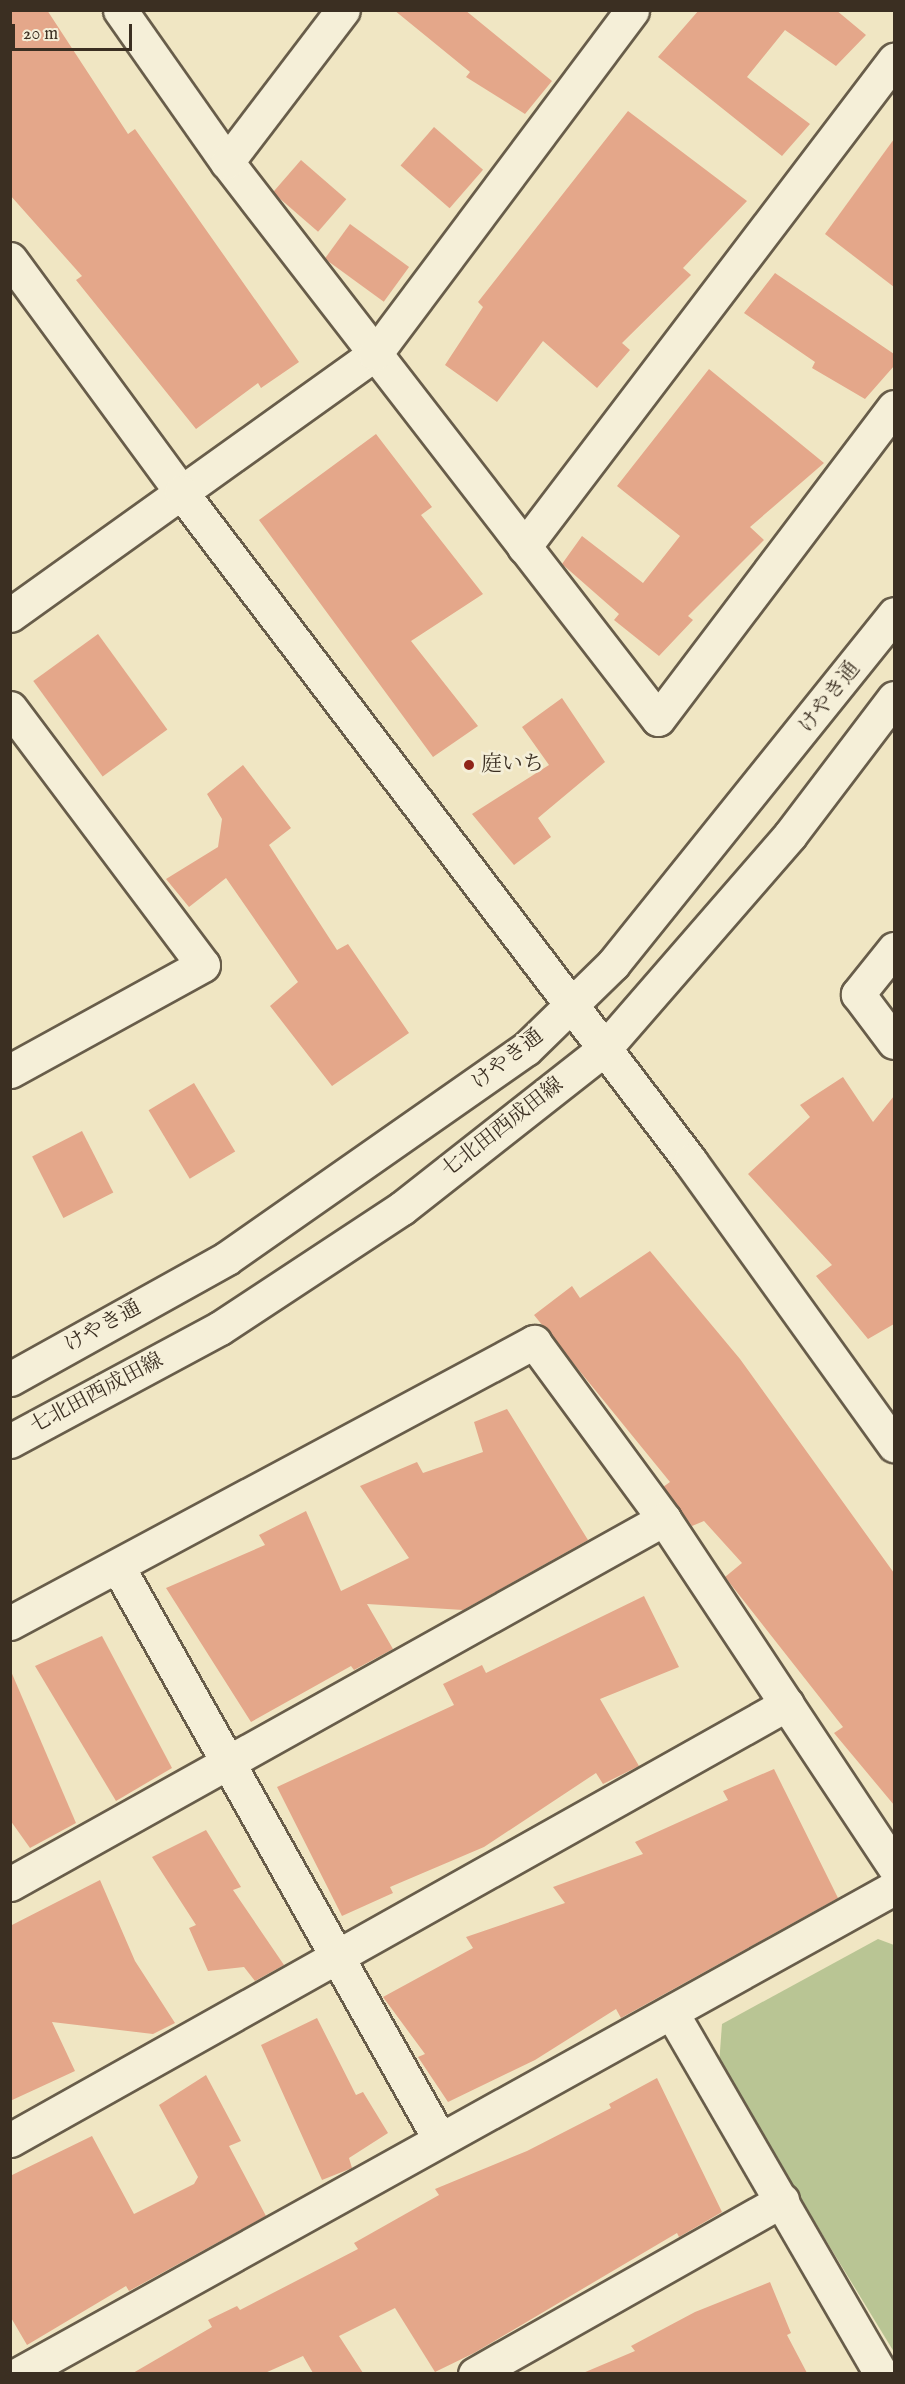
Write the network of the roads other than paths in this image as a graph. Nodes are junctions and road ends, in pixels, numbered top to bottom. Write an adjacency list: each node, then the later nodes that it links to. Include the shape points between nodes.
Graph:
1 (120, 10): 5 (street)
2 (344, 10): 5 (street)
3 (632, 10): 7 (street)
4 (894, 60): 10 (street)
5 (227, 162): 7 (street)
6 (10, 259): 9 (street)
7 (375, 354): 9 (street); 10 (street)
8 (894, 407): 10 (street, via 658,719)
9 (181, 492): 12 (street); 16 (street)
10 (524, 547)
11 (894, 614): 16 (street, けやき通, via 756,793)
12 (10, 615)
13 (894, 698): 18 (street, 七北田西成田線, via 790,835)
14 (10, 708): 19 (street, via 203,965)
15 (894, 949): 17 (street, via 858,994)
16 (574, 1007): 18 (street); 20 (street, けやき通, via 508,1063 227,1258)
17 (894, 1042)
18 (605, 1048): 21 (street, 七北田西成田線, via 383,1221 220,1328); 22 (street)
19 (10, 1071)
20 (10, 1379)
21 (10, 1441)
22 (894, 1446)
23 (664, 1519): 24 (street, via 534,1342); 26 (street); 27 (street)
24 (118, 1567): 25 (street); 27 (street)
25 (10, 1623)
26 (787, 1704): 28 (street); 31 (street)
27 (229, 1762): 29 (street); 31 (street)
28 (894, 1867)
29 (10, 1884)
30 (894, 1888): 32 (street)
31 (337, 1956): 33 (street); 34 (street)
32 (673, 2015): 33 (street); 35 (street)
33 (439, 2138): 36 (street)
34 (10, 2140)
35 (782, 2200): 37 (street); 38 (street)
36 (20, 2373)
37 (474, 2373)
38 (881, 2373)

